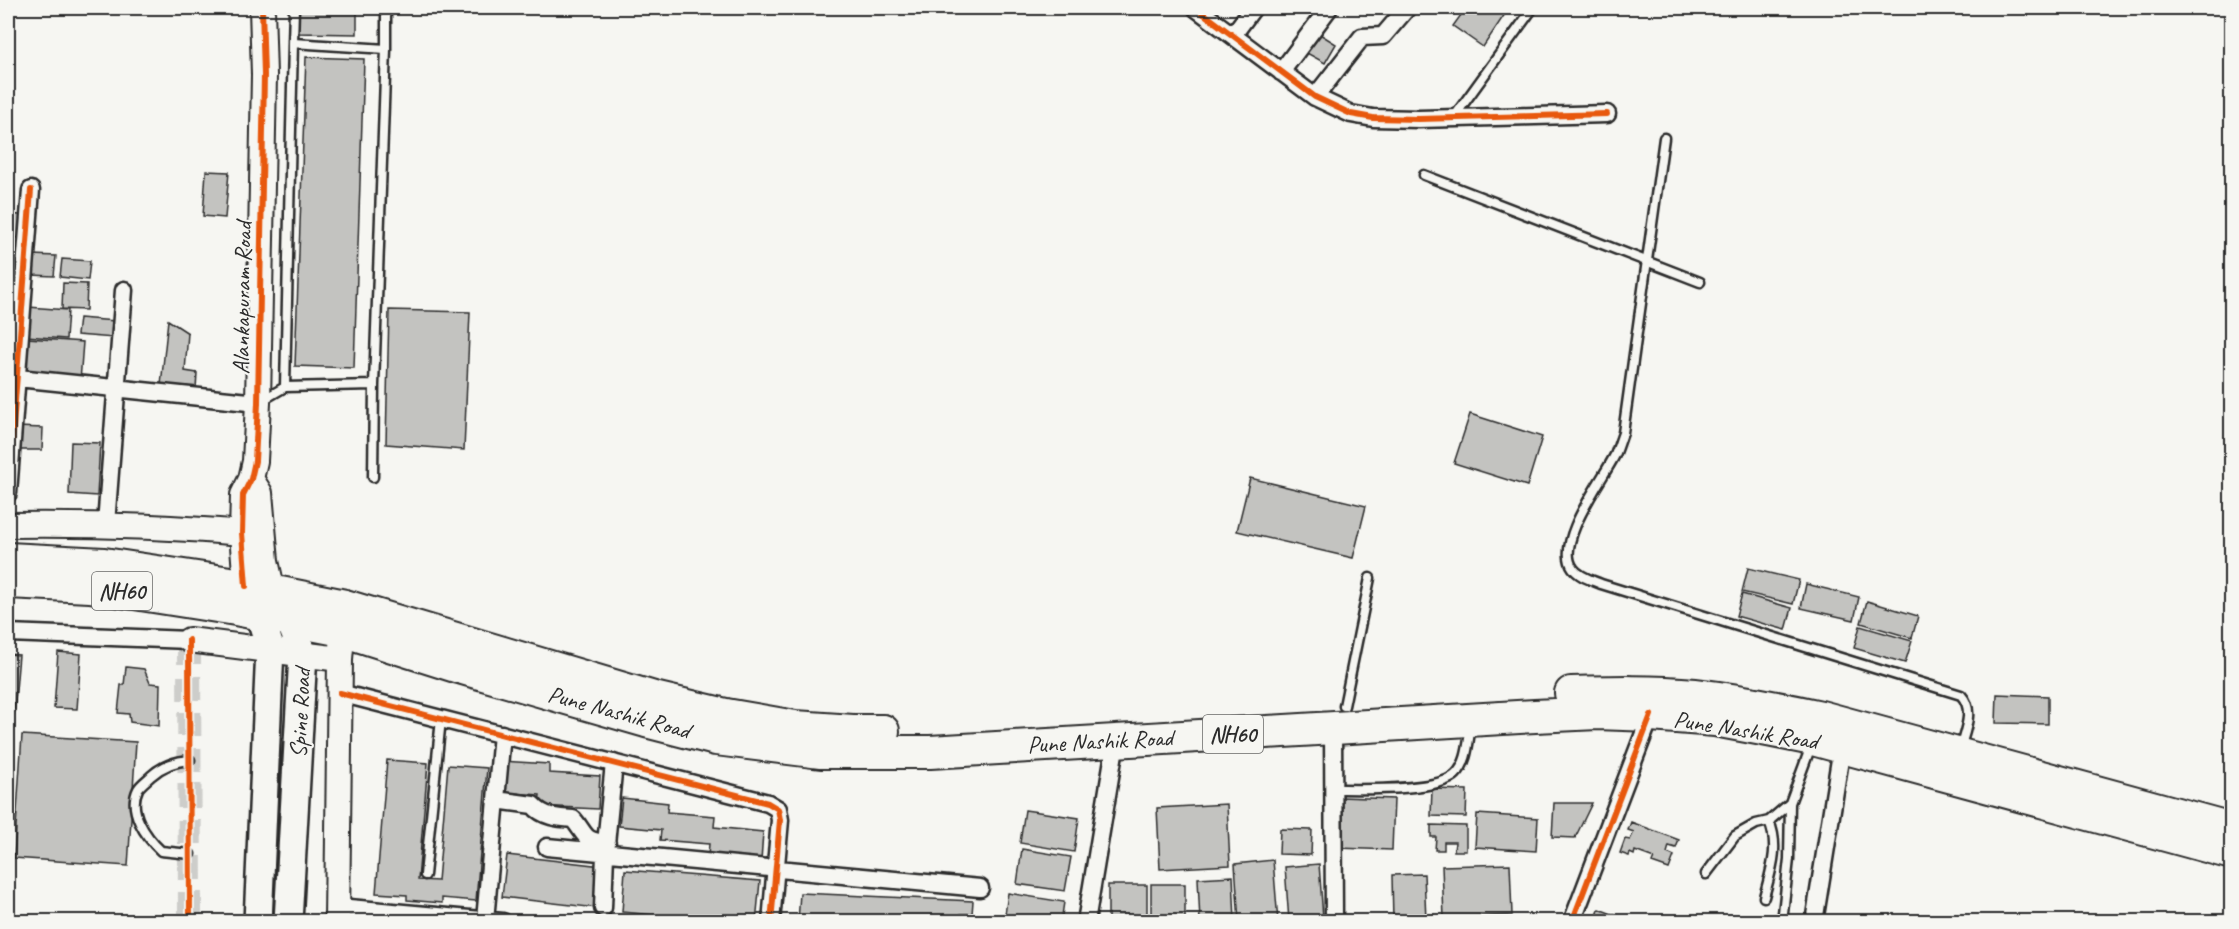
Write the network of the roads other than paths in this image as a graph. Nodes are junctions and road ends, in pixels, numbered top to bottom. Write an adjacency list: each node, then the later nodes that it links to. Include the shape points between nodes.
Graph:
1 (262, 8): 26 (street, Alankapuram Road)
2 (294, 8): 10 (lane)
3 (386, 8): 11 (lane)
4 (1196, 8): 9 (street)
5 (1253, 8): 9 (street)
6 (1329, 8): 12 (street)
7 (1407, 8): 13 (street, via 1383,36 1362,37)
8 (1533, 8): 15 (lane)
9 (1233, 35): 12 (street)
10 (293, 44): 11 (lane); 24 (lane)
11 (386, 49): 23 (lane)
12 (1281, 72): 13 (street)
13 (1315, 97): 15 (street, via 1351,114 1372,118)
14 (1607, 114): 15 (street)
15 (1453, 118)
16 (1664, 138): 19 (lane)
17 (1424, 175): 19 (lane)
18 (31, 190): 22 (street)
19 (1647, 262): 20 (lane); 50 (lane, via 1623,433 1570,539 1568,555 1573,568 1601,584 1961,695 1970,710)
20 (1700, 282)
21 (124, 290): 25 (street)
22 (12, 378): 25 (street); 29 (street)
23 (374, 385): 24 (lane); 27 (lane)
24 (285, 387): 26 (lane)
25 (116, 388): 26 (street); 30 (street)
26 (258, 403): 28 (street, Alankapuram Road)
27 (373, 477)
28 (251, 479): 32 (street, Alankapuram Road, via 243,495); 36 (street, Spine Road, via 260,493)
29 (8, 493)
30 (106, 524): 31 (street); 32 (street)
31 (8, 525)
32 (242, 533): 36 (street, Alankapuram Road)
33 (8, 559): 36 (highway, Pune Nashik Road / NH60, via 104,564)
34 (1370, 578): 44 (lane)
35 (8, 582): 36 (highway, Pune Nashik Road / NH60, via 90,586 236,609)
36 (267, 603): 37 (highway, Pune Nashik Road / NH60); 40 (main road, Spine Road); 41 (main road, Spine Road)
37 (343, 632): 41 (street); 42 (street, Spine Road); 44 (highway, Pune Nashik Road / NH60, via 795,727 933,730); 48 (highway, Pune Nashik Road / NH60, via 716,739 821,752 872,753)
38 (8, 633): 39 (street)
39 (189, 640): 40 (street)
40 (270, 648): 41 (street); 71 (main road, Spine Road)
41 (303, 654): 72 (main road, Spine Road)
42 (340, 693): 45 (street); 68 (street, Spine Road)
43 (1651, 715): 46 (highway, Pune Nashik Road / NH60, via 1597,713); 49 (highway, Pune Nashik Road / NH60, via 1714,720); 77 (street)
44 (1339, 717): 46 (highway, Pune Nashik Road / NH60); 48 (highway, Pune Nashik Road / NH60); 50 (highway, Pune Nashik Road / NH60, via 1566,693 1693,695 1821,717); 53 (street)
45 (441, 719): 47 (street); 64 (lane)
46 (1472, 719): 53 (lane, via 1464,760 1456,775 1433,784 1405,788)
47 (502, 734): 52 (street); 54 (street)
48 (1116, 741): 75 (street)
49 (1828, 743): 55 (lane); 60 (highway, Pune Nashik Road / NH60); 79 (street)
50 (1958, 755): 57 (highway, Pune Nashik Road / NH60)
51 (190, 760): 61 (lane, via 176,761 156,771 138,788 135,799 145,836 161,851)
52 (614, 763): 59 (street); 62 (street, via 768,803 778,809)
53 (1334, 789): 76 (street)
54 (496, 800): 59 (street, via 533,805 551,816 573,819 591,842); 70 (street)
55 (1790, 803): 56 (lane); 78 (lane)
56 (1770, 821): 63 (lane, via 1735,836); 66 (lane, via 1776,836)
57 (2232, 829)
58 (547, 847): 59 (street)
59 (606, 848): 62 (street); 67 (street)
60 (2232, 853)
61 (190, 854)
62 (776, 870): 65 (street); 74 (street)
63 (1706, 874)
64 (425, 875)
65 (980, 888)
66 (1764, 897)
67 (603, 908)
68 (337, 914): 69 (street)
69 (444, 919): 70 (street)
70 (485, 920): 73 (street)
71 (258, 921)
72 (288, 921)
73 (503, 921)
74 (771, 921)
75 (1086, 921)
76 (1334, 921)
77 (1572, 921)
78 (1782, 921)
79 (1814, 921)

